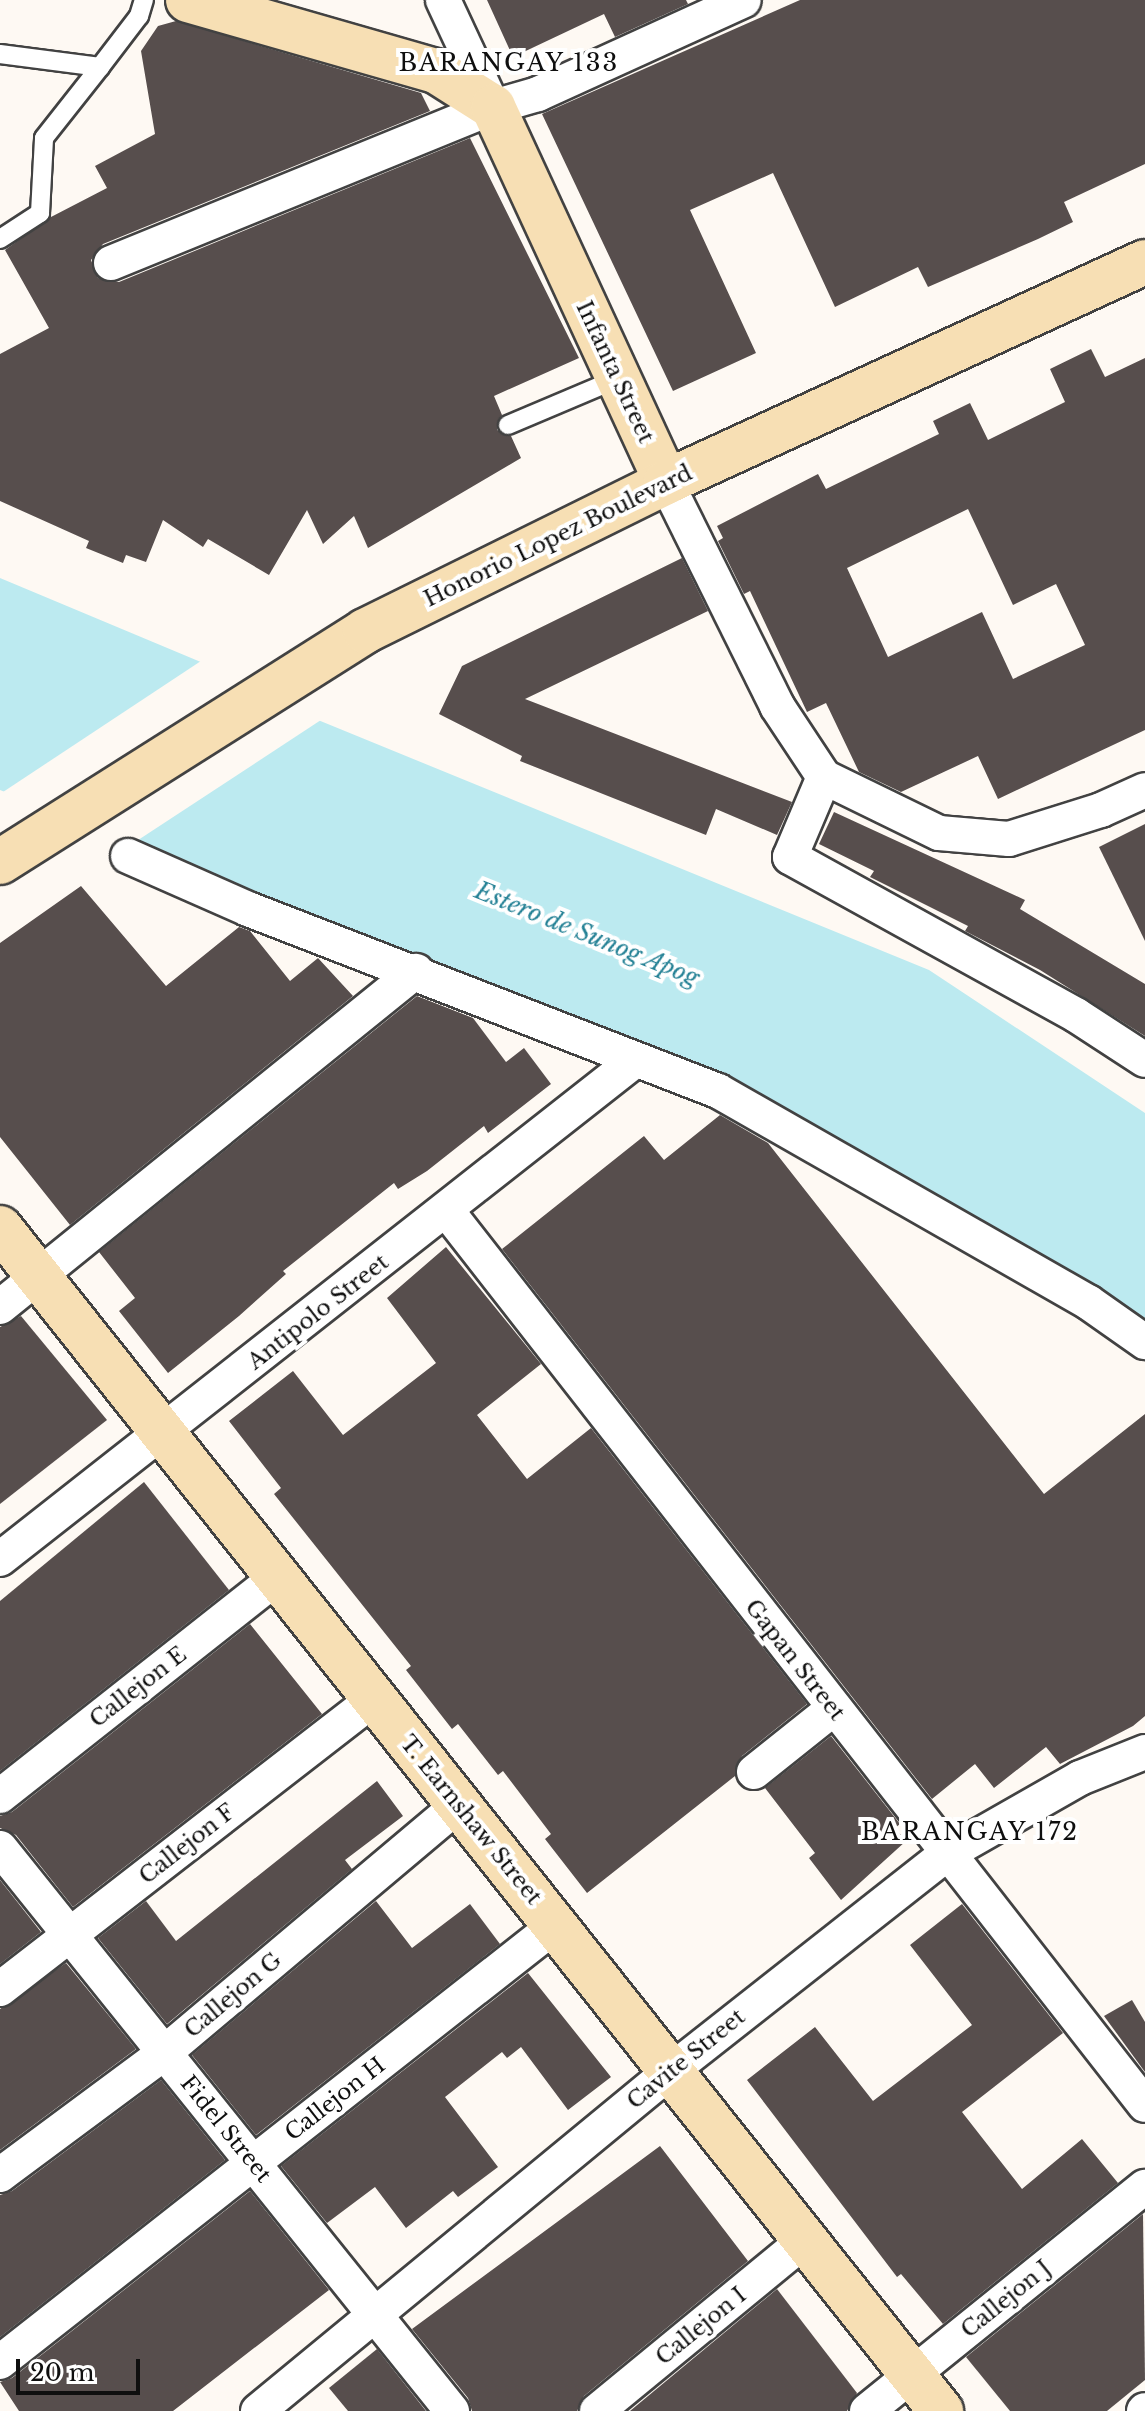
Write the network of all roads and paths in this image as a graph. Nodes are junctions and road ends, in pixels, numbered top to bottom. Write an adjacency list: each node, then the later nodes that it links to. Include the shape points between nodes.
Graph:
1 (144, 0): 6 (lane, via 139,16)
2 (443, 0): 7 (street, Infanta Street)
3 (744, 0): 7 (street, via 538,94)
4 (196, 1): 7 (street, via 436,71)
5 (0, 54): 6 (lane)
6 (100, 67): 8 (lane, via 44,138 40,213)
7 (493, 107): 10 (street); 11 (street, Infanta Street)
8 (0, 239)
9 (1145, 262): 13 (street, Honorio Lopez Boulevard)
10 (111, 263)
11 (617, 379): 12 (lane); 13 (street, Infanta Street)
12 (508, 425)
13 (666, 482): 14 (street, Infanta Street, via 777,706); 16 (street, Honorio Lopez Boulevard, via 365,631)
14 (824, 777): 15 (street, via 939,833 1009,839); 19 (street, via 790,857 1076,1015)
15 (1145, 790)
16 (16, 851)
17 (128, 856): 18 (street, via 248,909)
18 (416, 971): 20 (street); 23 (street)
19 (1145, 1060)
20 (634, 1061): 21 (street, Antipolo Street); 25 (street, via 718,1091 1088,1302)
21 (447, 1211): 26 (street, Antipolo Street); 30 (street, Gapan Street)
22 (0, 1228): 23 (street, T. Earnshaw Street)
23 (38, 1277): 24 (street); 26 (street, T. Earnshaw Street)
24 (0, 1307)
25 (1145, 1342)
26 (160, 1434): 27 (street, Antipolo Street); 28 (street, T. Earnshaw Street)
27 (0, 1559)
28 (276, 1578): 29 (street, T. Earnshaw Street); 33 (street, Callejon E)
29 (374, 1699): 34 (street, T. Earnshaw Street); 38 (street, Callejon F)
30 (833, 1709): 32 (street); 36 (street, Gapan Street)
31 (1145, 1752): 36 (street, Cavite Street, via 1080,1778)
32 (754, 1772)
33 (0, 1796)
34 (459, 1805): 37 (street, T. Earnshaw Street); 40 (street, Callejon G)
35 (0, 1848): 38 (street, Fidel Street)
36 (945, 1855): 41 (street, Cavite Street); 42 (street, Gapan Street)
37 (556, 1925): 41 (street, T. Earnshaw Street); 43 (street, Callejon H)
38 (70, 1935): 39 (street, Callejon F); 40 (street, Fidel Street)
39 (0, 1989)
40 (164, 2053): 43 (street, Fidel Street); 44 (street, Callejon G)
41 (672, 2070): 46 (street, T. Earnshaw Street); 47 (street, Cavite Street)
42 (1145, 2105)
43 (253, 2163): 47 (street, Fidel Street); 48 (street, Callejon H)
44 (0, 2175)
45 (1145, 2187): 49 (street, Callejon J)
46 (805, 2240): 49 (street, T. Earnshaw Street); 52 (street, Callejon I)
47 (375, 2314): 50 (street, Cavite Street); 51 (street, Fidel Street)
48 (0, 2362)
49 (912, 2375): 53 (street, Callejon J); 54 (street, T. Earnshaw Street)
50 (258, 2411)
51 (452, 2411)
52 (597, 2411)
53 (867, 2411)
54 (941, 2411)

